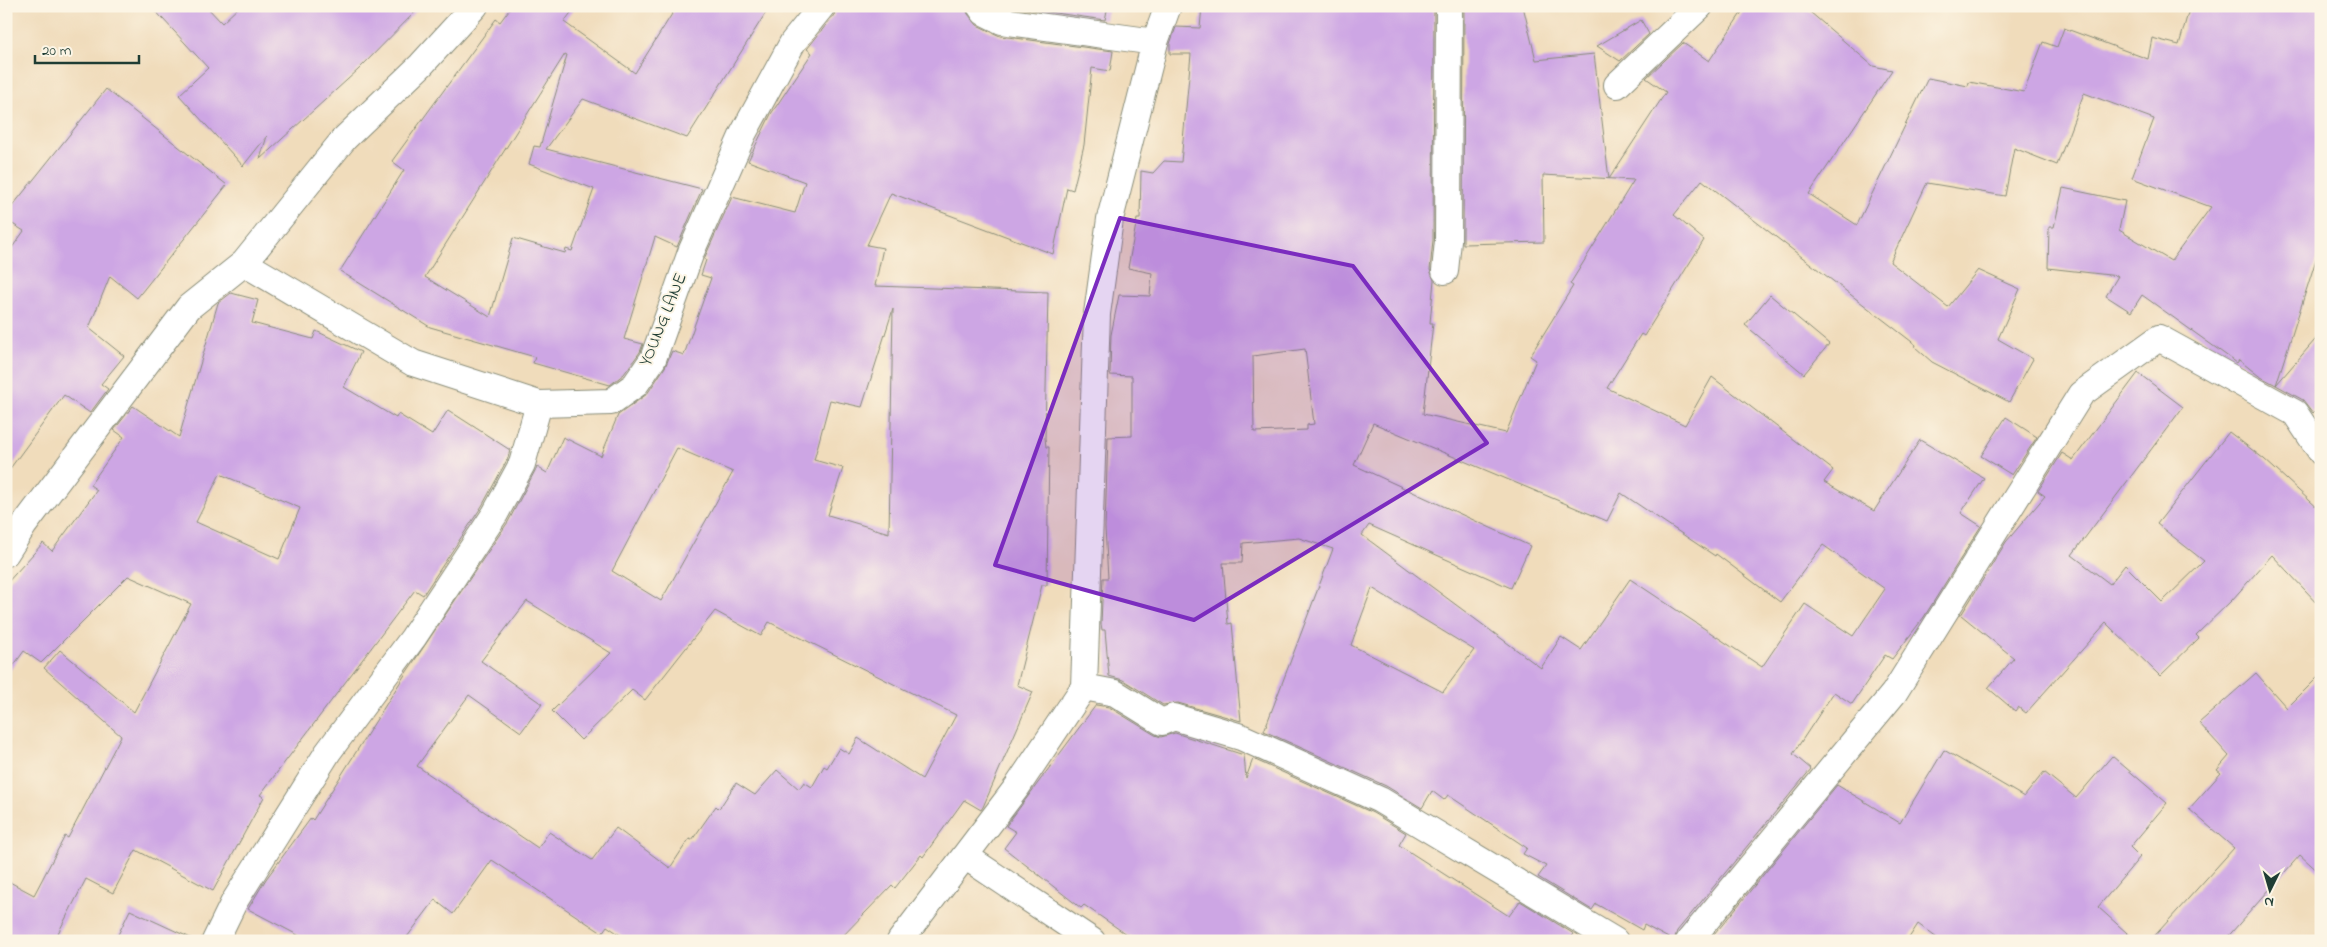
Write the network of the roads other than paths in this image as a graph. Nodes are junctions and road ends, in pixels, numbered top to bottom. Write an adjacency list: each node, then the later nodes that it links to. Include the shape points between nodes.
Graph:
1 (476, 6): 9 (street, via 421,65 344,139)
2 (822, 6): 11 (street, YOUNG LANE, via 794,42 743,134 691,252 653,359 635,385 611,402)
3 (980, 6): 7 (street, via 984,12 1002,21)
4 (1168, 6): 7 (street)
5 (1449, 6): 10 (street, via 1448,241)
6 (1700, 6): 8 (street)
7 (1156, 42): 14 (street, via 1110,219 1097,314)
8 (1617, 84)
9 (244, 263): 11 (street, YOUNG LANE, via 413,363); 13 (street, via 189,306)
10 (1445, 272)
11 (540, 404): 16 (street, via 522,464 495,514 413,638 328,752 234,902)
12 (2321, 452): 20 (street, via 2295,413 2159,338 2081,394 1894,693)
13 (6, 553)
14 (1084, 687): 15 (street, via 1017,787); 19 (street, via 1115,694 1162,722 1174,716 1241,737 1380,800)
15 (965, 856): 17 (street); 18 (street)
16 (215, 941)
17 (900, 941)
18 (1092, 941)
19 (1615, 941)
20 (1689, 941)

